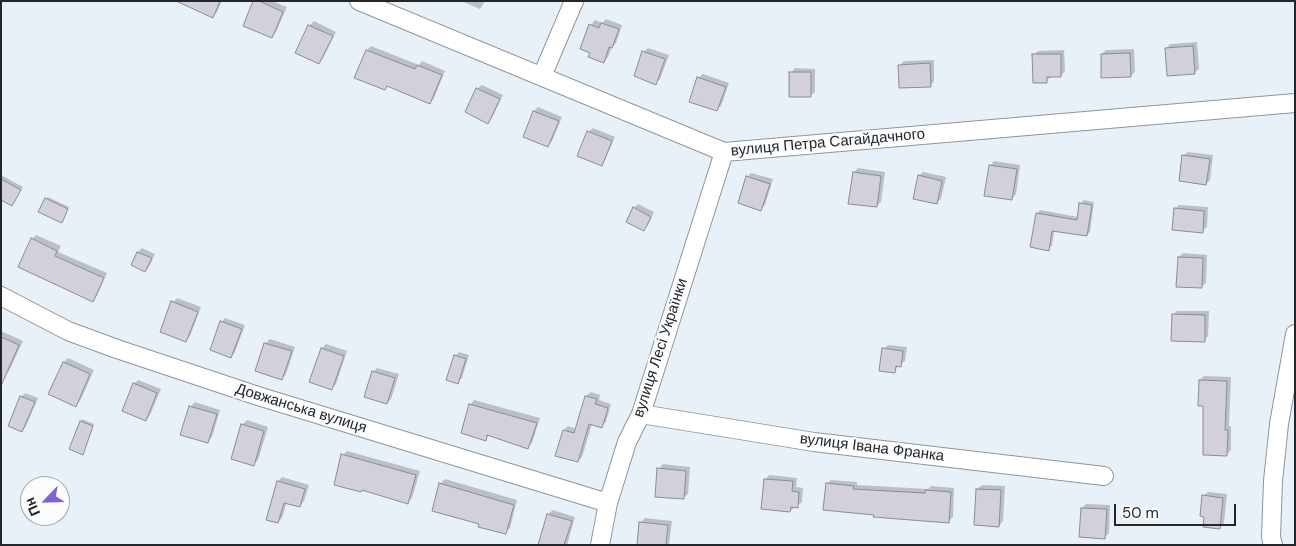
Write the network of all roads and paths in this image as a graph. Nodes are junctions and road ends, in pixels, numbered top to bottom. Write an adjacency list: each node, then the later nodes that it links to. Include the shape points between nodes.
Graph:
1 (359, 1): 3 (street, вулиця Петра Сагайдачного)
2 (574, 1): 3 (street)
3 (542, 76): 5 (street, вулиця Петра Сагайдачного)
4 (1295, 103): 5 (street, вулиця Петра Сагайдачного)
5 (724, 152): 8 (street, вулиця Лесі Українки)
6 (1, 296): 10 (street, Довжанська вулиця, via 68,331 116,349)
7 (1295, 334): 12 (street, via 1279,424 1274,472)
8 (641, 414): 9 (street, вулиця Івана Франка, via 814,442); 10 (street, вулиця Лесі Українки, via 627,442)
9 (1104, 476)
10 (608, 503): 11 (street, вулиця Лесі Українки)
11 (600, 545)
12 (1273, 545)

